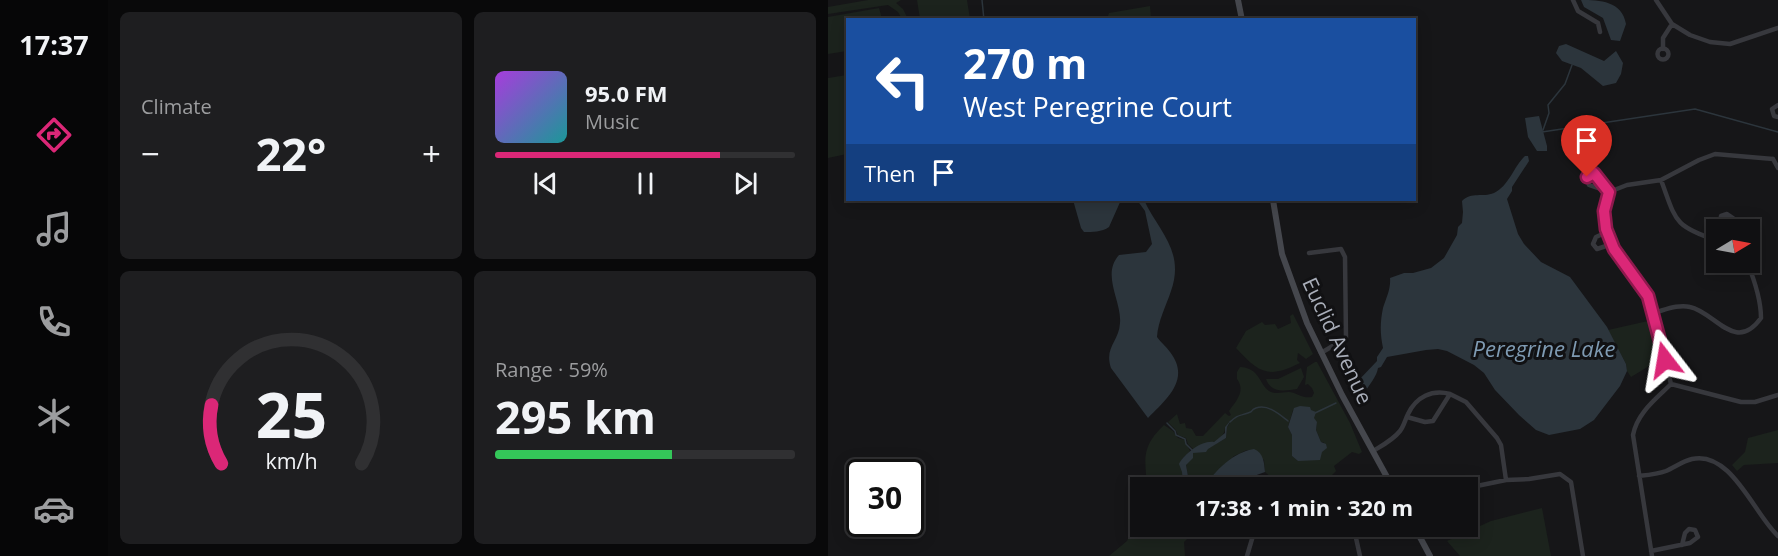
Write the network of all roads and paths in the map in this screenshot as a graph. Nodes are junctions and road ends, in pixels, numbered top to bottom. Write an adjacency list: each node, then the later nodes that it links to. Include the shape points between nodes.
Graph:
1 (1238, 0): 4 (main road)
2 (1573, 0): 7 (street, via 1578,11 1598,23)
3 (1656, 0): 5 (street)
4 (1242, 18)
5 (1672, 24): 6 (street, via 1710,42 1730,44); 8 (street, via 1663,38)
6 (1778, 28)
7 (1600, 32)
8 (1663, 49)
9 (1778, 105): 10 (street, via 1772,109)
10 (1778, 117)
11 (1778, 152): 12 (street)
12 (1773, 159): 13 (street); 14 (street, via 1715,154)
13 (1778, 168)
14 (1660, 180): 15 (street); 20 (street, via 1679,222)
15 (1609, 192): 15 (street, via 1594,173 1587,177 1589,185); 19 (street, via 1604,211)
16 (1273, 201): 25 (main road, Euclid Avenue, via 1282,254)
17 (1721, 219): 18 (street, via 1727,214)
18 (1733, 219)
19 (1607, 232): 21 (street); 21 (street, via 1596,237 1593,244 1597,249)
20 (1706, 237)
21 (1612, 244): 24 (street, via 1648,296)
22 (1309, 253): 25 (street, via 1341,249 1345,257 1346,338)
23 (1752, 273): 24 (street, via 1761,310 1761,318 1752,328 1732,331 1688,306)
24 (1653, 313): 26 (street)
25 (1322, 353): 30 (main road, Euclid Avenue)
26 (1671, 384): 28 (street, via 1741,402); 32 (street, via 1644,411 1634,428)
27 (1450, 394): 29 (street, via 1426,394); 29 (street, via 1433,421); 33 (street, via 1466,402 1497,438)
28 (1778, 395)
29 (1407, 417): 30 (street, via 1392,439)
30 (1373, 451): 31 (main road, Euclid Avenue)
31 (1387, 477)
32 (1639, 477): 35 (street, via 1664,472 1690,459 1719,463); 40 (street)
33 (1506, 480): 34 (street); 44 (street, via 1560,474 1570,482)
34 (1478, 486)
35 (1778, 536)
36 (1253, 537): 41 (street)
37 (1356, 537): 42 (street)
38 (1420, 537): 43 (main road)
39 (1682, 544): 40 (street)
40 (1651, 553)
41 (1247, 556)
42 (1360, 556)
43 (1430, 556)
44 (1583, 556)

